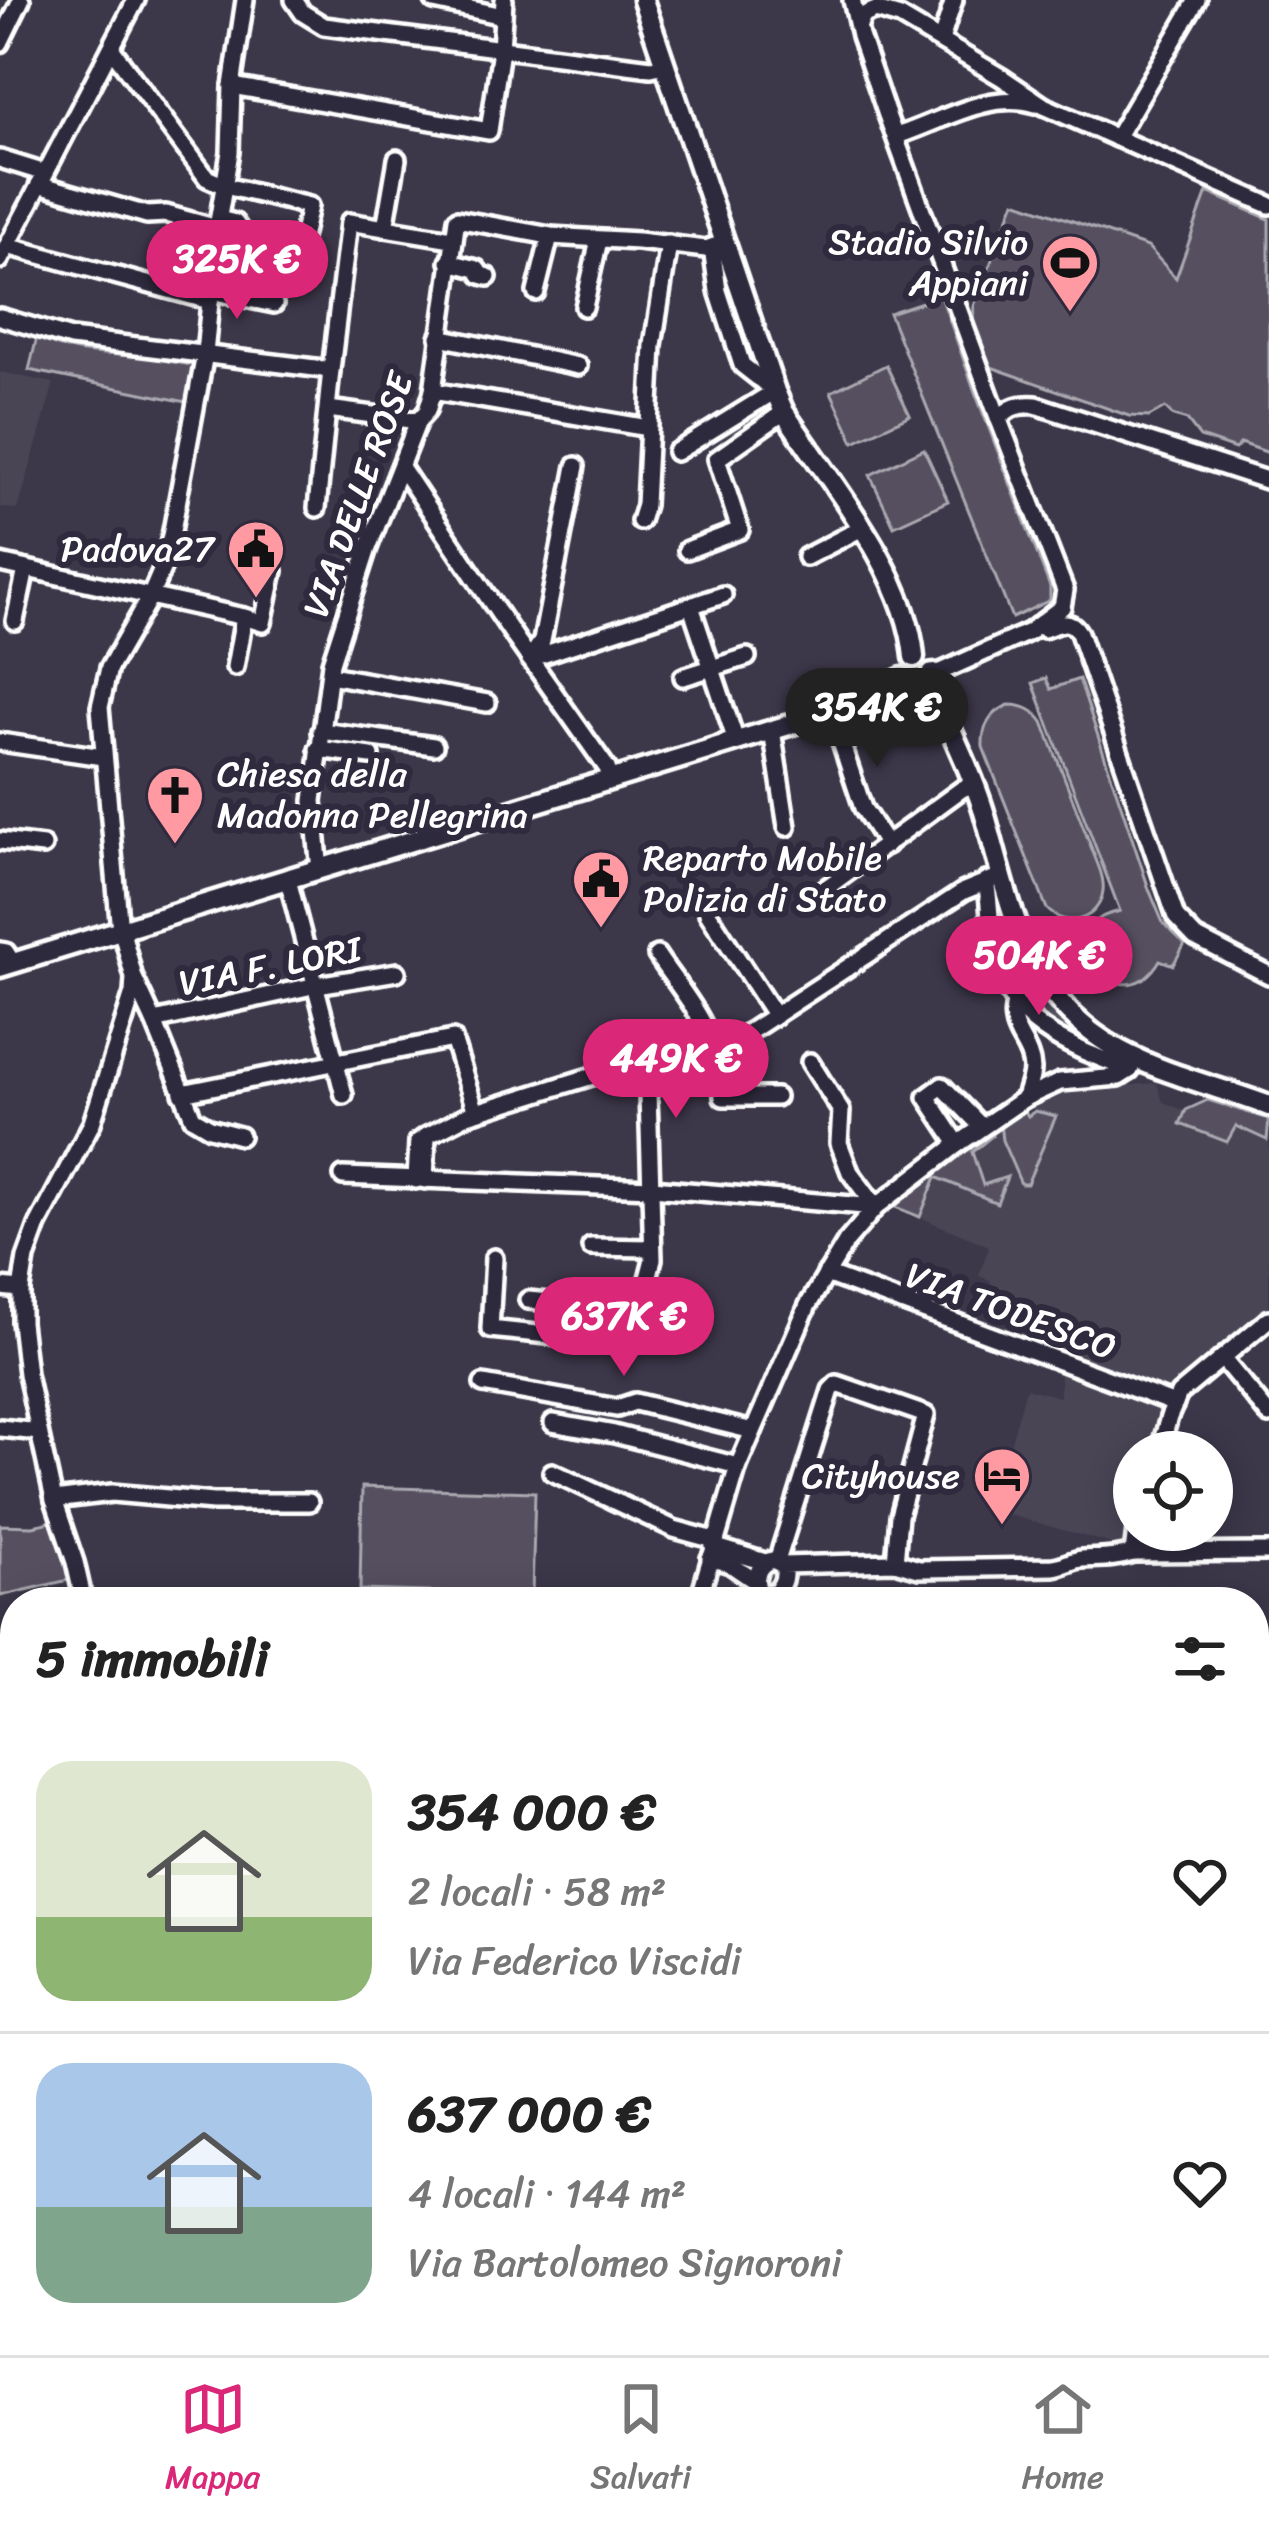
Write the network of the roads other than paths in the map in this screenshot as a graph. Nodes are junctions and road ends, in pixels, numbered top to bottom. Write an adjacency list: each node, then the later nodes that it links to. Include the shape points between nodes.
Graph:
1 (21, 0): 13 (street)
2 (136, 0): 14 (street)
3 (245, 0): 18 (street)
4 (294, 0): 15 (street, via 324,26)
5 (643, 0): 16 (main road)
6 (852, 0): 11 (street)
7 (954, 0): 12 (street)
8 (1198, 0): 22 (street)
9 (434, 2): 10 (street)
10 (504, 8): 15 (street)
11 (858, 27): 12 (street, via 867,13 888,12); 21 (street)
12 (941, 40): 17 (street)
13 (0, 43)
14 (111, 48): 25 (street); 26 (street, via 207,178)
15 (501, 50): 16 (street); 18 (street, via 488,131)
16 (665, 65): 34 (main road)
17 (1001, 77): 19 (street); 20 (street)
18 (232, 86): 26 (street)
19 (995, 100): 20 (street); 21 (street)
20 (1044, 106): 22 (street)
21 (896, 136): 51 (street)
22 (1116, 138): 27 (street)
23 (0, 159): 25 (street)
24 (397, 159): 29 (street)
25 (42, 178): 28 (street, via 148,214); 35 (street)
26 (225, 186): 28 (street); 28 (street, via 309,206 298,257 269,273 235,223)
27 (1269, 205)
28 (218, 223): 39 (street)
29 (385, 228): 31 (street); 46 (street, via 349,222)
30 (550, 236): 31 (street, via 457,219); 32 (street); 38 (street)
31 (452, 239): 36 (street, VIA DELLE ROSE)
32 (599, 240): 33 (street, via 637,249); 41 (street)
33 (669, 244): 34 (street); 53 (street)
34 (715, 246): 48 (main road)
35 (4, 253): 39 (street)
36 (449, 262): 37 (street); 43 (street, VIA DELLE ROSE)
37 (488, 277)
38 (536, 292)
39 (210, 296): 40 (street); 44 (street)
40 (274, 304)
41 (584, 307)
42 (0, 317): 44 (street, via 70,338)
43 (440, 337): 45 (street); 47 (street, VIA DELLE ROSE)
44 (205, 354): 46 (street); 67 (street, via 172,530)
45 (578, 366)
46 (331, 370): 49 (street)
47 (433, 391): 52 (street, VIA DELLE ROSE); 53 (street)
48 (775, 391): 50 (main road); 54 (street)
49 (328, 409): 52 (street); 58 (street)
50 (784, 412): 60 (main road); 61 (street, via 717,459 740,530)
51 (999, 420): 57 (street, via 1016,406 1036,405); 71 (street, via 1065,601)
52 (418, 421): 55 (street, VIA DELLE ROSE)
53 (648, 428): 59 (street)
54 (676, 452)
55 (401, 466): 73 (street); 77 (street, VIA DELLE ROSE)
56 (576, 466): 73 (street, via 542,641)
57 (1269, 481)
58 (317, 508)
59 (640, 521)
60 (862, 528): 62 (street); 74 (main road, via 903,604)
61 (687, 550)
62 (806, 557)
63 (0, 563): 64 (street)
64 (26, 569): 67 (street); 70 (street)
65 (274, 571): 69 (street, via 263,623)
66 (723, 595): 68 (street)
67 (150, 597): 69 (street); 90 (street, via 102,687)
68 (691, 606): 73 (street); 76 (street)
69 (244, 617): 75 (street)
70 (15, 621)
71 (1029, 632): 80 (street); 106 (street, via 1067,622 1079,633 1176,917 1195,937)
72 (746, 657): 76 (street)
73 (530, 658): 91 (street)
74 (914, 658): 79 (main road, via 903,664); 80 (main road, via 926,662)
75 (235, 667)
76 (712, 669): 78 (street); 86 (street)
77 (330, 675): 81 (street, VIA DELLE ROSE); 83 (street, VIA DELLE ROSE)
78 (683, 677)
79 (902, 678): 80 (main road, via 913,687); 82 (main road)
80 (928, 678): 92 (main road)
81 (487, 704)
82 (831, 712): 84 (main road); 95 (street, via 863,808)
83 (321, 730): 87 (street); 88 (street, VIA DELLE ROSE)
84 (772, 730): 86 (main road); 93 (street)
85 (4, 739): 90 (street)
86 (736, 741): 91 (main road)
87 (434, 746)
88 (318, 748): 89 (street); 97 (street, VIA DELLE ROSE)
89 (371, 756)
90 (104, 757): 102 (street)
91 (611, 781): 97 (main road)
92 (974, 784): 95 (street); 98 (main road)
93 (787, 827)
94 (0, 841): 96 (street)
95 (887, 845): 100 (street)
96 (43, 846)
97 (320, 870): 99 (main road)
98 (993, 878): 109 (street, via 995,961); 110 (street); 116 (main road, via 1051,990)
99 (288, 880): 102 (main road); 108 (street)
100 (811, 899)
101 (708, 913): 110 (street)
102 (120, 930): 104 (main road); 107 (street)
103 (657, 955): 112 (street)
104 (4, 960)
105 (397, 972): 108 (street, VIA F. LORI)
106 (1269, 975)
107 (134, 978): 111 (street); 135 (street, via 100,1102 38,1225)
108 (317, 985): 111 (street, VIA F. LORI); 115 (street)
109 (1015, 1003): 116 (street, via 1064,1043); 120 (street, via 1012,1021 1032,1070)
110 (775, 1016): 112 (street)
111 (154, 1021): 117 (street)
112 (717, 1049): 113 (street); 119 (street, via 723,1097)
113 (647, 1060): 122 (street); 128 (street)
114 (810, 1062): 129 (street, via 841,1111 839,1143 850,1172)
115 (336, 1064): 117 (street); 118 (street); 122 (street, via 453,1039)
116 (1133, 1064): 120 (street, via 1118,1077 1060,1082); 121 (main road)
117 (182, 1093): 124 (street, via 193,1118)
118 (344, 1095)
119 (776, 1097)
120 (1025, 1098): 123 (street)
121 (1269, 1106)
122 (476, 1112): 127 (street, via 427,1136)
123 (982, 1127): 125 (street); 125 (street, via 942,1086 927,1097)
124 (240, 1136)
125 (958, 1144): 129 (street)
126 (343, 1176): 127 (street)
127 (420, 1180): 128 (street)
128 (652, 1188): 129 (street); 131 (street)
129 (876, 1207): 133 (street)
130 (591, 1247): 131 (street)
131 (652, 1248): 137 (street)
132 (494, 1258): 137 (street, via 484,1335 631,1344)
133 (826, 1274): 142 (street, VIA TODESCO); 146 (street)
134 (0, 1287): 135 (street)
135 (21, 1289): 148 (street)
136 (528, 1300): 137 (street)
137 (640, 1311)
138 (1269, 1319): 140 (street)
139 (1269, 1331): 140 (street)
140 (1226, 1362): 142 (street, via 1187,1402); 143 (street)
141 (483, 1384): 146 (street, via 617,1408 635,1402)
142 (1175, 1404): 147 (street)
143 (1269, 1415)
144 (553, 1423): 149 (street)
145 (0, 1428): 148 (street)
146 (753, 1431): 149 (street)
147 (1166, 1431)
148 (39, 1432): 151 (street)
149 (738, 1466): 153 (street)
150 (552, 1472): 153 (street)
151 (54, 1500): 152 (street, via 112,1493); 158 (street)
152 (309, 1502)
153 (712, 1548): 157 (street); 159 (street); 160 (street)
154 (1269, 1552): 155 (street)
155 (1132, 1553): 156 (street, via 1061,1567 920,1569)
156 (895, 1562): 157 (street); 157 (street, via 926,1415 837,1384)
157 (775, 1563): 161 (street); 162 (street, via 784,1579)
158 (81, 1587)
159 (702, 1587)
160 (758, 1587)
161 (768, 1587)
162 (774, 1587)

